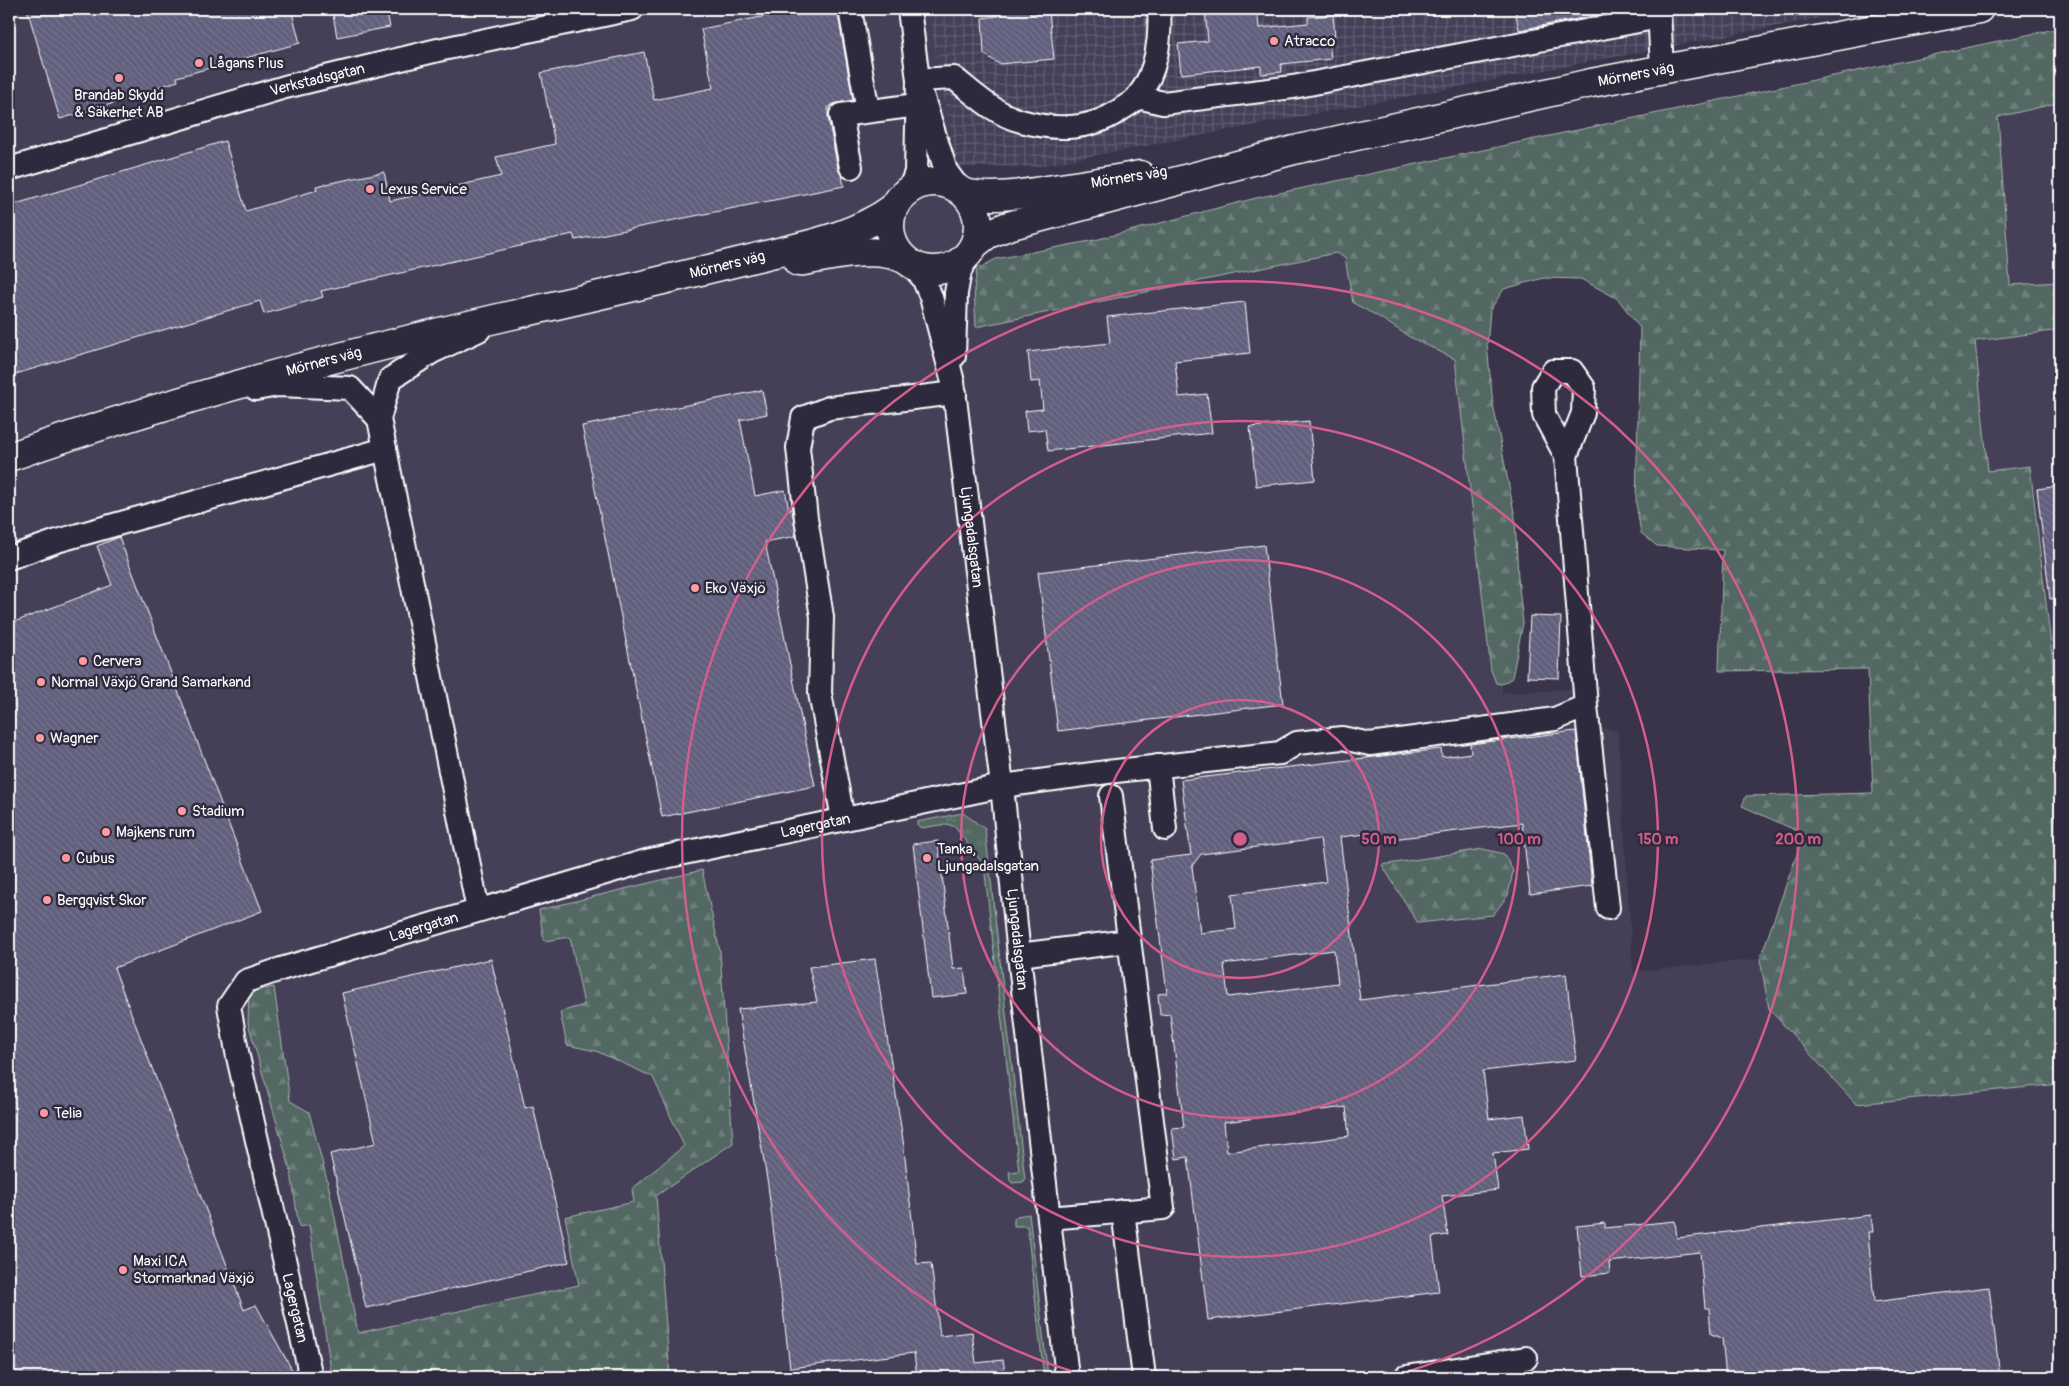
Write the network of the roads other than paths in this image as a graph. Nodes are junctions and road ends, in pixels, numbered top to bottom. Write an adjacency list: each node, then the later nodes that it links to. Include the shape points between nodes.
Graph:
1 (632, 9): 14 (street, Verkstadsgatan, via 438,50 285,87)
2 (850, 9): 11 (street)
3 (909, 9): 8 (street)
4 (1159, 9): 9 (street, via 1158,47 1151,75)
5 (1980, 9): 7 (main road, Mörners väg)
6 (1659, 13): 7 (street); 9 (street, via 1293,87 1163,103)
7 (1662, 69): 12 (main road, Mörners väg)
8 (918, 80): 9 (street, via 954,78 990,106 1019,121 1049,128 1088,126 1114,115); 10 (street); 15 (street, via 946,171)
9 (1138, 97)
10 (917, 105): 11 (street); 16 (street, via 916,172)
11 (868, 111): 13 (street, via 841,115)
12 (1294, 150): 15 (main road, Mörners väg, via 1033,192 977,196); 17 (main road, Mörners väg, via 1008,226 988,234)
13 (851, 167)
14 (9, 170)
15 (962, 191): 16 (main road, via 946,183 926,182); 17 (main road, via 977,216 977,237)
16 (902, 198): 18 (main road, via 891,215 890,234 896,249); 19 (main road, Mörners väg, via 875,221 825,240)
17 (973, 247): 18 (main road, via 955,265 940,270 922,269); 21 (street, Ljungadalsgatan, via 960,271 956,293)
18 (906, 260): 19 (main road, Mörners väg, via 895,254 858,253); 21 (street, Ljungadalsgatan, via 923,278 931,297)
19 (643, 286): 20 (main road, Mörners väg)
20 (511, 316): 22 (main road, Mörners väg, via 402,341); 23 (street, via 432,352 390,379)
21 (954, 388): 30 (street, Ljungadalsgatan); 32 (street, via 829,408 803,418 798,448 822,617 820,693)
22 (175, 402): 23 (street, via 278,385 350,388); 25 (main road, Mörners väg)
23 (379, 419): 24 (street)
24 (385, 449): 27 (street, via 57,541); 35 (street)
25 (9, 456)
26 (1566, 456): 28 (street)
27 (9, 558)
28 (1586, 706): 29 (street, Lagergatan, via 1556,719 1370,744 1342,738 1297,743 1280,753); 34 (street)
29 (1158, 766): 30 (street, Lagergatan); 33 (street)
30 (1002, 786): 32 (street, Lagergatan); 37 (street, Ljungadalsgatan)
31 (1110, 796): 36 (street)
32 (843, 820): 35 (street, Lagergatan, via 632,864)
33 (1165, 829)
34 (1608, 908)
35 (478, 910): 41 (street, Lagergatan, via 246,981 229,1006)
36 (1129, 941): 37 (street); 38 (street, via 1163,1208)
37 (1019, 954): 39 (street, Ljungadalsgatan)
38 (1123, 1211): 39 (street); 43 (street)
39 (1049, 1218): 42 (street, Ljungadalsgatan)
40 (1526, 1358): 44 (street)
41 (310, 1377)
42 (1067, 1377)
43 (1144, 1377)
44 (1406, 1377)

